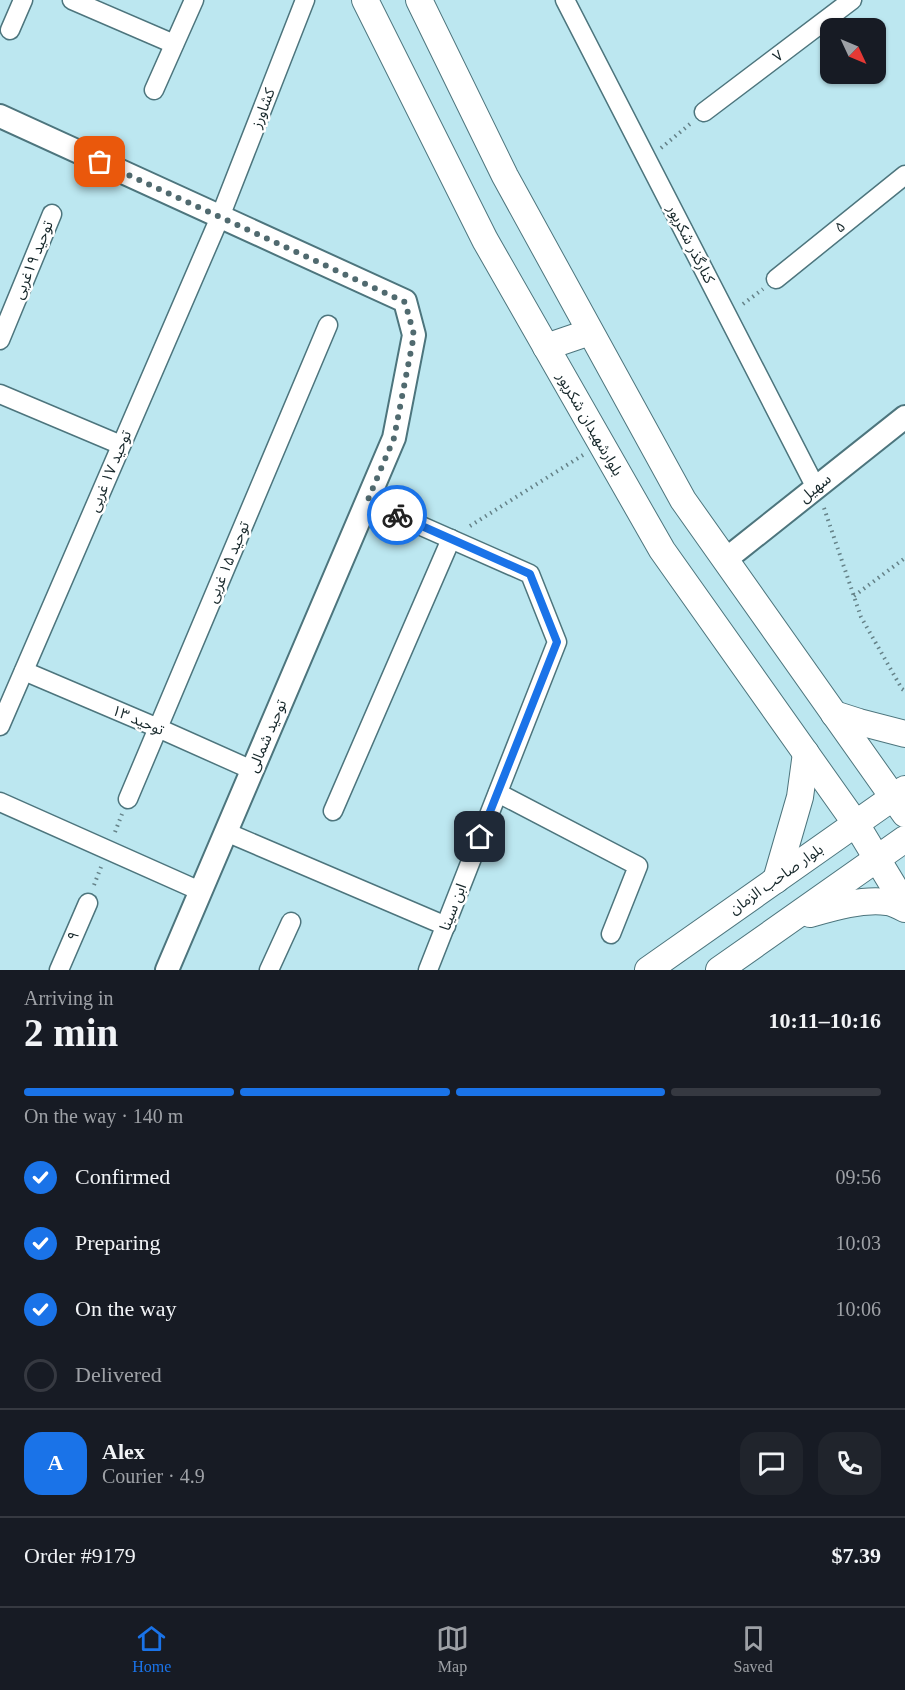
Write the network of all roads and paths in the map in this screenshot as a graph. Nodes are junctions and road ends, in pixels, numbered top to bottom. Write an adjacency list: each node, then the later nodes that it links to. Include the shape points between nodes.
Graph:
1 (23, 0): 9 (street)
2 (72, 0): 10 (street)
3 (194, 0): 10 (street)
4 (305, 0): 17 (street, کشاورز)
5 (364, 0): 23 (main road, بلوارشهیدان شکرپور, via 484,240)
6 (419, 0): 21 (main road, via 505,176)
7 (565, 0): 14 (street, کنارگذر شکرپور)
8 (852, 0): 12 (street, ۷)
9 (10, 30)
10 (174, 44): 11 (street)
11 (154, 90)
12 (704, 112): 14 (path)
13 (0, 116): 17 (street)
14 (647, 159): 19 (street, کنارگذر شکرپور)
15 (905, 175): 18 (street, ۵)
16 (52, 214): 22 (street, توحید ۱۹غربی)
17 (220, 217): 27 (street, توحید ۱۷ غربی); 29 (street, توحید شمالی, via 405,302 414,335 394,438)
18 (776, 279): 19 (path)
19 (728, 316): 28 (street, کنارگذر شکرپور)
20 (328, 325): 38 (street, توحید ۱۵ غربی)
21 (590, 332): 23 (main road); 32 (main road, via 682,500)
22 (0, 340)
23 (546, 347): 26 (main road, بلوارشهیدان شکرپور)
24 (0, 394): 27 (street)
25 (905, 417): 28 (street, سهیل)
26 (601, 443): 30 (path); 40 (main road, بلوارشهیدان شکرپور, via 662,550)
27 (121, 445): 34 (street, توحید ۱۷ غربی)
28 (816, 488): 32 (street, سهیل); 33 (path)
29 (367, 502): 30 (street, ابن سینا); 41 (street, توحید شمالی)
30 (451, 538): 42 (street, ابن سینا, via 530,574 557,642); 46 (street)
31 (905, 558): 33 (path)
32 (725, 560): 36 (main road)
33 (854, 596): 35 (path, via 861,617)
34 (24, 671): 37 (street, توحید ۱۷ غربی); 38 (street, توحید ۱۳)
35 (905, 691)
36 (834, 714): 39 (main road); 44 (main road)
37 (0, 726)
38 (158, 728): 41 (street, توحید ۱۳); 43 (street, توحید ۱۵ غربی)
39 (905, 734)
40 (806, 753): 47 (main road, بلوارشهیدان شکرپور); 51 (main road, via 800,797)
41 (252, 770): 48 (street, توحید شمالی)
42 (498, 793): 57 (street, ابن سینا); 58 (street, via 638,866)
43 (128, 799)
44 (901, 800): 47 (main road, بلوار صاحب الزمان)
45 (0, 802): 52 (street)
46 (333, 811)
47 (856, 824): 50 (main road, بلوارشهیدان شکرپور); 51 (main road, بلوار صاحب الزمان)
48 (226, 832): 52 (street, توحید شمالی); 57 (street)
49 (905, 839): 50 (main road)
50 (877, 859): 54 (main road, بلوارشهیدان شکرپور); 55 (main road)
51 (776, 880): 63 (main road, بلوار صاحب الزمان)
52 (200, 891): 60 (street, توحید شمالی)
53 (87, 903): 59 (street, ۹)
54 (905, 907): 55 (main road, via 889,902 848,904)
55 (792, 919): 64 (main road)
56 (291, 922): 61 (street)
57 (446, 926): 62 (street, ابن سینا)
58 (611, 934)
59 (59, 970)
60 (166, 970)
61 (269, 970)
62 (428, 970)
63 (648, 970)
64 (719, 970)

